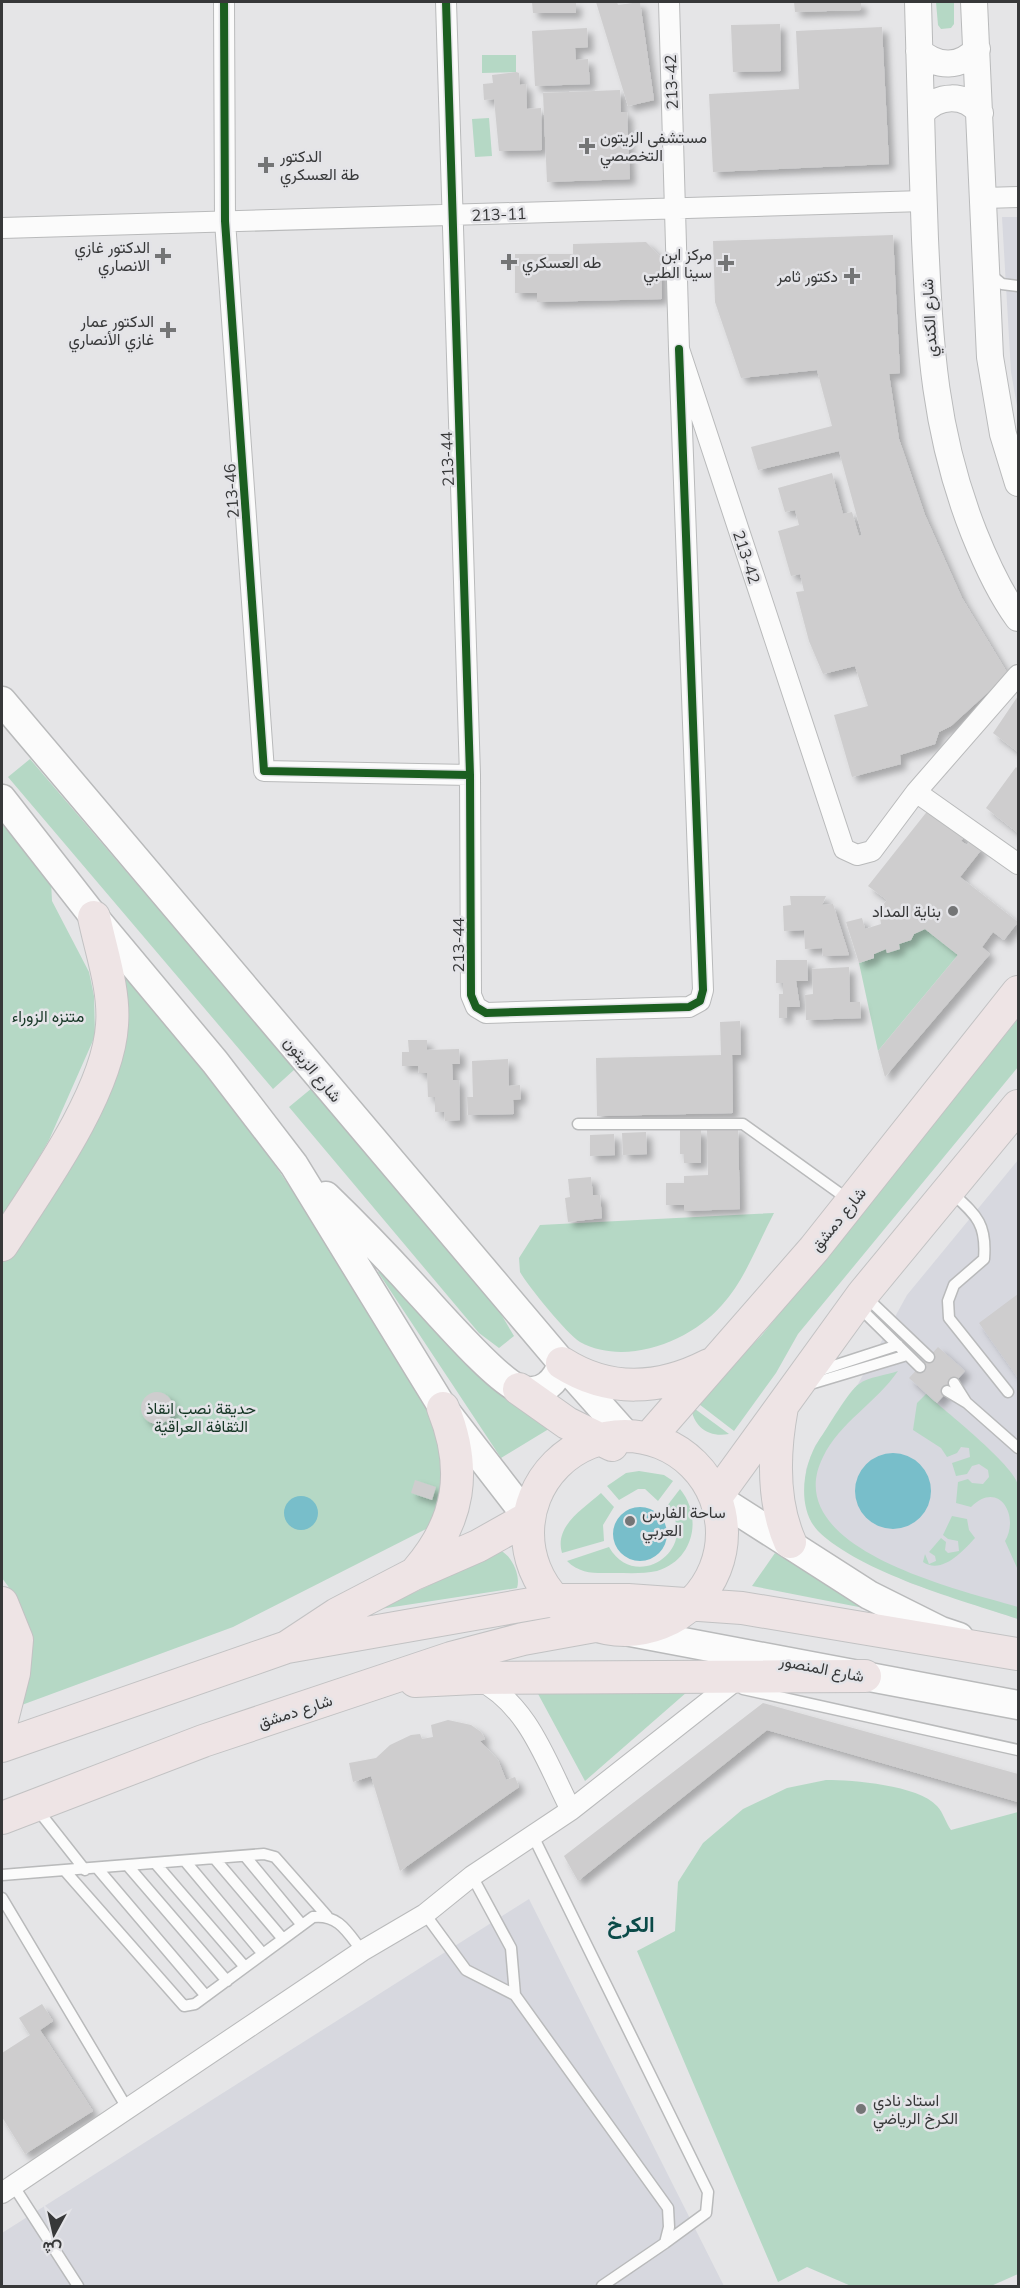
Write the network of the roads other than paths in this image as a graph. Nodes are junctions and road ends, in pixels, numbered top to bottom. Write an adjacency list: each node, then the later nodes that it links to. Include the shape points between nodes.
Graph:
1 (224, 2): 15 (street, 213-46)
2 (446, 2): 14 (street, 213-44)
3 (669, 2): 13 (street, 213-42)
4 (918, 2): 7 (street, شارع الكندي)
5 (974, 2): 6 (street)
6 (977, 49): 7 (street, via 960,62 948,64 937,63); 9 (street)
7 (919, 51): 8 (street, شارع الكندي)
8 (922, 113): 9 (street, via 932,103 956,98 968,101); 12 (street, شارع الكندي)
9 (980, 113): 11 (street)
10 (1018, 197): 11 (street)
11 (984, 198): 17 (street)
12 (924, 201): 13 (street, 213-11); 21 (street, شارع الكندي, via 932,369 943,435 959,494 983,556)
13 (675, 208): 14 (street, 213-11); 19 (street, 213-42)
14 (453, 215): 15 (street, 213-11); 24 (street, 213-44)
15 (225, 221): 16 (street, 213-11); 24 (street, 213-46, via 264,771)
16 (2, 228)
17 (986, 267): 18 (lane, via 998,282); 20 (street, via 994,391)
18 (1018, 286)
19 (679, 349): 24 (street, 213-44, via 703,990 700,1001 688,1007 486,1013 476,1007 471,995); 25 (street, 213-42, via 844,849 857,855 872,851)
20 (1018, 483)
21 (1018, 618)
22 (1018, 675): 25 (street, 213-42)
23 (2, 701): 40 (main road, شارع الزيتون)
24 (470, 775)
25 (916, 792): 27 (street)
26 (5, 804): 28 (main road)
27 (1018, 864)
28 (94, 917): 32 (main road); 35 (main road, via 112,1004 109,1044 89,1101)
29 (1015, 1000): 34 (main road, شارع دمشق)
30 (1018, 1106): 33 (main road)
31 (578, 1124): 34 (lane, via 743,1124)
32 (294, 1165): 44 (main road, via 487,1363); 47 (main road)
33 (949, 1190): 36 (main road); 46 (lane, via 974,1214 986,1236 984,1259 954,1285 948,1301 949,1318)
34 (852, 1202): 41 (main road, شارع دمشق)
35 (2, 1245)
36 (859, 1299): 37 (lane); 39 (lane); 45 (main road)
37 (898, 1345): 38 (lane); 45 (lane)
38 (907, 1354): 42 (lane); 45 (lane)
39 (929, 1357)
40 (562, 1363): 41 (main road, via 589,1378 639,1385 673,1380); 44 (main road, via 556,1378 543,1389); 48 (main road, شارع الزيتون)
41 (712, 1364): 48 (main road, شارع دمشق)
42 (920, 1367)
43 (951, 1387): 49 (lane)
44 (519, 1389): 48 (main road)
45 (793, 1390): 50 (main road); 54 (main road, via 777,1438 777,1483)
46 (1008, 1392)
47 (443, 1408): 53 (main road); 55 (main road, via 457,1451 456,1496 441,1539)
48 (624, 1437): 51 (main road, via 673,1447); 51 (main road, via 627,1451); 53 (main road, via 571,1451 550,1469 536,1492)
49 (1018, 1449)
50 (742, 1459): 51 (main road); 52 (main road)
51 (693, 1462): 52 (main road)
52 (716, 1497): 54 (main road); 58 (main road, via 724,1529 721,1557 710,1582)
53 (528, 1518): 55 (main road, via 478,1546); 56 (main road, via 532,1565)
54 (790, 1542): 61 (main road, via 870,1594 941,1631)
55 (414, 1574): 60 (main road, via 337,1614)
56 (554, 1600): 58 (main road); 59 (main road, via 573,1616); 60 (main road)
57 (2, 1604): 67 (main road, via 17,1640 14,1673)
58 (693, 1604): 59 (main road, via 650,1628); 61 (main road, via 794,1615)
59 (610, 1628): 62 (main road, شارع المنصور); 65 (main road, شارع دمشق, via 523,1639 451,1658)
60 (286, 1647): 68 (main road)
61 (1018, 1654)
62 (864, 1676): 64 (main road); 66 (main road, شارع المنصور)
63 (475, 1678): 64 (main road); 65 (main road); 71 (street, via 502,1695 525,1720)
64 (735, 1681): 69 (lane); 71 (street)
65 (381, 1683): 70 (main road, شارع دمشق, via 203,1741)
66 (1018, 1705)
67 (2, 1720)
68 (2, 1746)
69 (1018, 1750)
70 (35, 1806): 72 (main road, شارع دمشق); 80 (lane)
71 (571, 1810): 73 (street)
72 (2, 1818)
73 (532, 1836): 83 (street); 97 (lane, via 708,2192 706,2213)
74 (245, 1856): 75 (lane); 86 (lane, via 275,1857); 87 (lane)
75 (215, 1858): 76 (lane); 88 (lane)
76 (185, 1861): 77 (lane); 90 (lane)
77 (156, 1864): 78 (lane); 91 (lane)
78 (128, 1866): 79 (lane); 92 (lane)
79 (98, 1869): 80 (lane); 94 (lane)
80 (85, 1870): 81 (lane)
81 (66, 1872): 82 (lane); 94 (lane, via 181,2003 192,2006)
82 (2, 1875)
83 (472, 1876): 85 (street); 93 (lane, via 511,1948)
84 (2, 1898): 95 (lane)
85 (425, 1914): 89 (street); 93 (lane, via 466,1970)
86 (327, 1916): 87 (lane, via 313,1917); 89 (lane, via 341,1924)
87 (302, 1925): 88 (lane)
88 (283, 1939): 90 (lane)
89 (362, 1951): 95 (street)
90 (263, 1954): 91 (lane)
91 (245, 1967): 92 (lane)
92 (226, 1981): 94 (lane)
93 (516, 1995): 97 (lane, via 668,2208)
94 (206, 1996)
95 (127, 2108): 96 (street)
96 (7, 2189): 98 (lane)
97 (665, 2243): 99 (lane)
98 (78, 2286)
99 (602, 2286)

